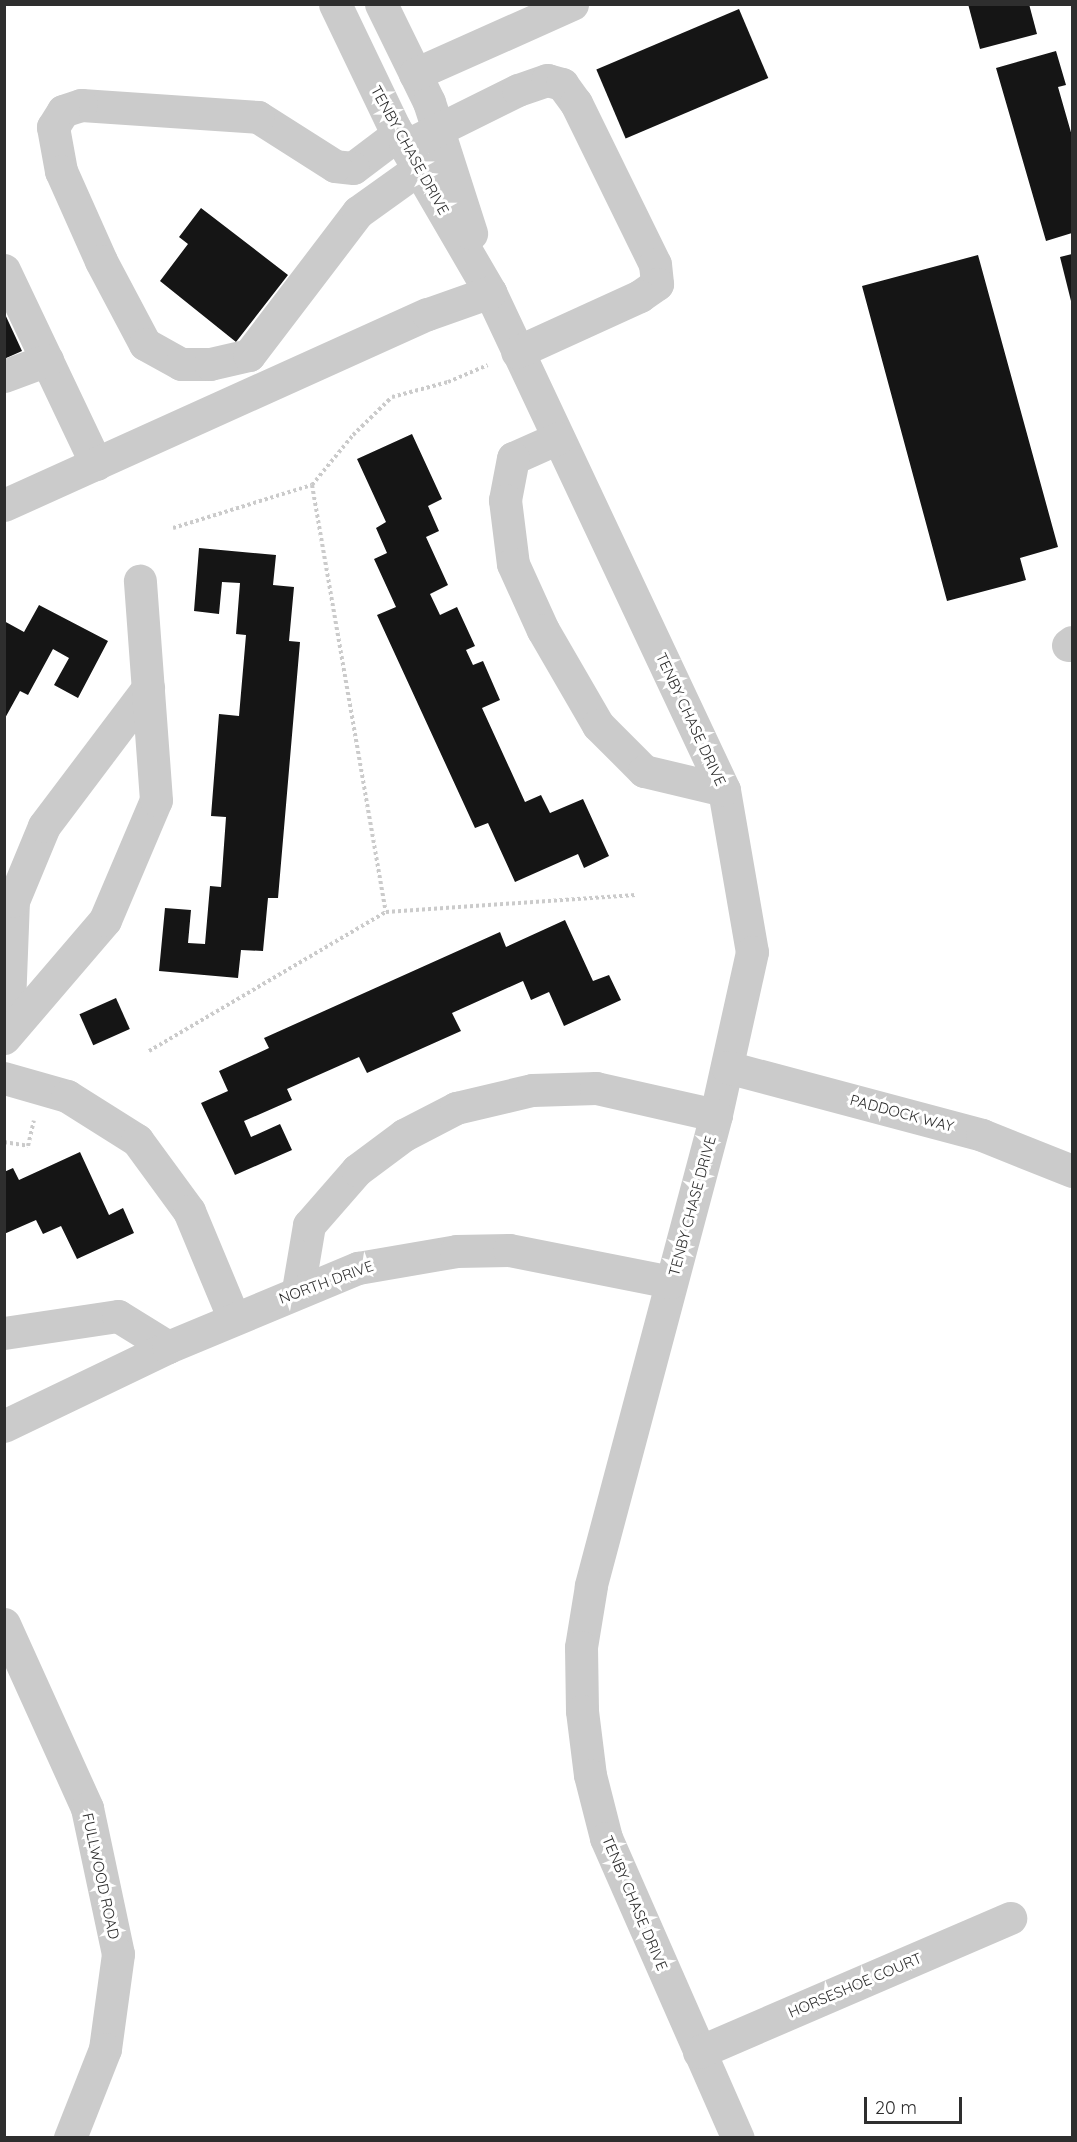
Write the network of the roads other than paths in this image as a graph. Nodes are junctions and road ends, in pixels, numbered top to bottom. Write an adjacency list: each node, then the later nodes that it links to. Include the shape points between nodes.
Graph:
1 (335, 4): 6 (street, TENBY CHASE DRIVE)
2 (572, 4): 4 (street)
3 (383, 6): 4 (street, TENBY CHASE DRIVE)
4 (415, 74): 5 (street, TENBY CHASE DRIVE)
5 (438, 130): 6 (street); 8 (street, TENBY CHASE DRIVE); 9 (street, via 518,90 547,80 562,84 576,104 655,264 657,284 640,296)
6 (407, 150): 6 (street, via 353,168 335,166 258,117 81,105 63,111 53,127 61,171 101,261 145,344 181,364 210,364 249,355); 8 (street, TENBY CHASE DRIVE)
7 (4, 270): 10 (street)
8 (490, 292): 9 (street, TENBY CHASE DRIVE); 13 (street, via 428,314)
9 (517, 352): 12 (street, TENBY CHASE DRIVE)
10 (47, 360): 11 (street); 13 (street)
11 (4, 376)
12 (558, 438): 17 (street, TENBY CHASE DRIVE); 17 (street, via 513,458 505,500 513,564 543,630 598,725 644,771)
13 (96, 464): 14 (street)
14 (4, 505)
15 (140, 581): 16 (street)
16 (148, 688): 18 (street, via 44,826 13,901); 18 (street, via 156,800 105,920)
17 (724, 790): 19 (street, TENBY CHASE DRIVE, via 752,952)
18 (6, 1034)
19 (727, 1067): 21 (street, TENBY CHASE DRIVE); 22 (street, PADDOCK WAY, via 982,1135)
20 (4, 1078): 25 (street, via 67,1096 137,1140 189,1211)
21 (716, 1115): 23 (street, TENBY CHASE DRIVE); 24 (street, via 596,1088 532,1090 456,1108 404,1136 357,1170 309,1225)
22 (1072, 1171)
23 (671, 1282): 24 (street, NORTH DRIVE, via 509,1250 466,1251 358,1268); 31 (street, TENBY CHASE DRIVE, via 591,1587 581,1647 582,1711 590,1775 606,1838)
24 (297, 1290): 25 (street, NORTH DRIVE)
25 (234, 1319): 27 (street, NORTH DRIVE)
26 (4, 1334): 27 (street, via 118,1316)
27 (168, 1347): 28 (street, NORTH DRIVE)
28 (4, 1426)
29 (4, 1624): 32 (street, FULLWOOD ROAD, via 87,1808 118,1954 105,2049)
30 (1010, 1918): 31 (street, HORSESHOE COURT)
31 (699, 2052): 33 (street, TENBY CHASE DRIVE)
32 (69, 2138)
33 (738, 2138)

